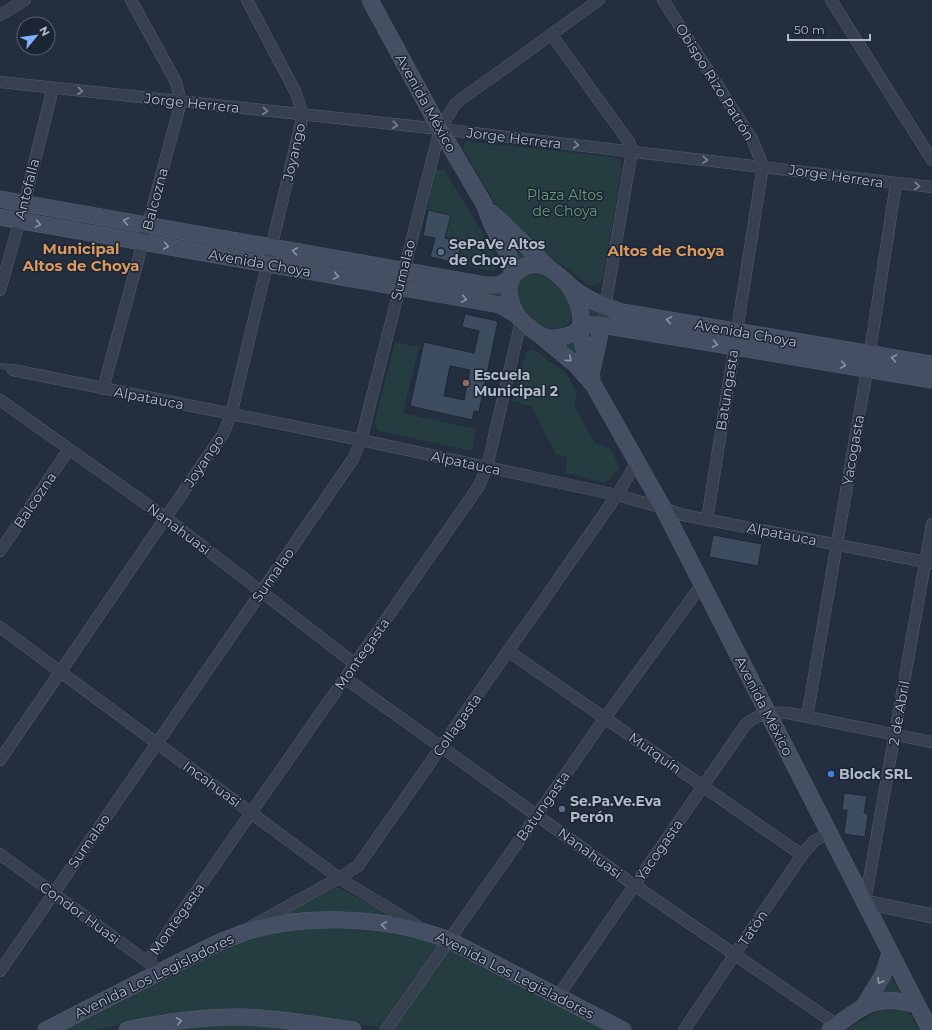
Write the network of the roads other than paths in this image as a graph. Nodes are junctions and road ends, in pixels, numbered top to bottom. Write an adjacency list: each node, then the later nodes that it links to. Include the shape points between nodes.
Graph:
1 (24, 0): 8 (street)
2 (132, 0): 12 (street, via 176,82)
3 (246, 0): 13 (street, via 296,93)
4 (370, 0): 14 (main road, Avenida México)
5 (599, 0): 9 (street, Sumalao)
6 (662, 0): 17 (street, Obispo Rizo Patrón, via 752,139)
7 (831, 0): 16 (street)
8 (0, 15)
9 (551, 34): 14 (street, Sumalao, via 456,103); 15 (street, via 629,142)
10 (0, 82): 11 (street, Jorge Herrera)
11 (53, 88): 12 (street, Jorge Herrera, one-way to 12); 21 (street, Antofalla)
12 (182, 102): 13 (street, Jorge Herrera, one-way to 13); 25 (street, Balcozna)
13 (303, 115): 14 (street, Jorge Herrera, one-way to 14); 27 (street, Joyango)
14 (440, 129): 15 (street, Jorge Herrera, one-way to 15); 22 (main road, Avenida México); 30 (street, Sumalao)
15 (632, 151): 17 (street, Jorge Herrera, one-way to 17); 35 (street)
16 (932, 160)
17 (763, 166): 18 (street, Jorge Herrera); 39 (street, Batungasta)
18 (896, 184): 19 (street, Jorge Herrera, one-way to 19); 42 (street, Yacogasta)
19 (932, 187)
20 (0, 199): 21 (main road, Avenida Choya)
21 (24, 203): 24 (street, Antofalla); 25 (main road, Avenida Choya, one-way to 21)
22 (484, 204): 29 (main road, Avenida México); 31 (main road, Avenida México, via 509,256 513,269)
23 (0, 217): 24 (main road, Avenida Choya)
24 (20, 220): 26 (main road, Avenida Choya, one-way to 26); 34 (street, Antofalla)
25 (148, 225): 26 (street, Balcozna); 27 (main road, Avenida Choya)
26 (143, 242): 28 (main road, Avenida Choya, one-way to 28); 49 (street, Balcozna)
27 (272, 247): 28 (street, Joyango); 30 (main road, Avenida Choya, one-way to 27)
28 (268, 265): 33 (main road, Avenida Choya, one-way to 33); 51 (street, Joyango)
29 (548, 267): 31 (main road, via 529,266); 32 (main road)
30 (403, 270): 31 (main road, Avenida Choya, via 486,285 499,285); 33 (street, Sumalao)
31 (512, 277): 36 (main road, via 508,288 509,294)
32 (567, 283): 35 (main road, Avenida Choya, via 582,295); 38 (main road, via 579,306)
33 (399, 288): 36 (main road, Avenida Choya, one-way to 36, via 500,305); 52 (street, Sumalao)
34 (0, 290)
35 (605, 306): 37 (street); 39 (main road, Avenida Choya, one-way to 35, via 622,312)
36 (519, 318): 40 (main road); 55 (street, Montegasta)
37 (602, 325): 38 (main road, Avenida Choya, via 590,325); 41 (main road, Avenida Choya, one-way to 41); 47 (main road)
38 (579, 329): 40 (main road, via 556,338); 47 (main road, Avenida México)
39 (737, 331): 41 (street, Batungasta); 42 (main road, Avenida Choya)
40 (541, 336): 47 (main road, Avenida México, one-way to 47)
41 (734, 347): 46 (main road, Avenida Choya, one-way to 46); 59 (street, Batungasta)
42 (870, 354): 43 (main road, Avenida Choya, one-way to 42); 46 (street, Yacogasta)
43 (932, 364)
44 (0, 366): 45 (lane, Alpatauca)
45 (12, 370): 49 (street, Alpatauca)
46 (867, 370): 48 (main road, Avenida Choya); 61 (street, Yacogasta)
47 (592, 380): 54 (main road, Avenida México)
48 (932, 380)
49 (103, 389): 51 (street, Alpatauca)
50 (0, 400): 53 (street, Nanahuasi)
51 (231, 415): 52 (street, Alpatauca); 58 (street, Joyango, via 223,434)
52 (361, 440): 55 (street, Alpatauca); 65 (street, Sumalao, via 354,458)
53 (69, 449): 58 (street, Nanahuasi); 62 (street, Balcozna)
54 (637, 462): 56 (street, Collagasta); 57 (main road, Avenida México)
55 (487, 467): 56 (street, Alpatauca); 68 (street, Montegasta, via 479,486)
56 (617, 495): 57 (street, Alpatauca); 67 (street, Collagasta)
57 (663, 508): 59 (street, Alpatauca); 64 (main road, Avenida México)
58 (166, 518): 65 (street, Nanahuasi); 69 (street, Joyango)
59 (707, 520): 61 (street, Alpatauca)
60 (932, 524): 63 (street, 2 de Abril)
61 (836, 544): 63 (street, Alpatauca); 72 (street, Yacogasta)
62 (0, 551)
63 (929, 562): 74 (street, 2 de Abril)
64 (702, 584): 71 (main road, Avenida México); 73 (street, Batungasta)
65 (262, 592): 68 (street, Nanahuasi); 76 (street, Sumalao)
66 (0, 628): 69 (street, Incahuasi)
67 (508, 651): 73 (street, Mutquín); 77 (street, Collagasta)
68 (355, 664): 70 (street, Montegasta)
69 (60, 672): 76 (street, Incahuasi); 78 (street, Joyango)
70 (345, 678): 77 (street, Nanahuasi); 80 (street, Montegasta)
71 (768, 712): 72 (street); 79 (street, Yacogasta, via 746,724); 82 (main road, Avenida México)
72 (807, 717): 74 (street)
73 (605, 718): 79 (street, Mutquín); 81 (street, Batungasta)
74 (896, 734): 75 (street); 88 (street, 2 de Abril)
75 (932, 742)
76 (157, 743): 80 (street, Incahuasi); 87 (street, Sumalao)
77 (442, 747): 81 (street, Nanahuasi); 85 (street, Collagasta, via 358,866)
78 (0, 760)
79 (703, 786): 84 (street, Mutquín); 86 (street, Yacogasta)
80 (251, 813): 85 (street, Incahuasi); 95 (street, Montegasta)
81 (537, 815): 86 (street, Nanahuasi); 92 (street, Batungasta)
82 (829, 833): 84 (street, Tatón, via 814,841); 88 (main road, Avenida México)
83 (0, 854): 87 (street, Condor Huasi)
84 (802, 855): 94 (street, Tatón)
85 (339, 878): 90 (street, Incahuasi); 91 (street, Collagasta)
86 (634, 885): 94 (street, Nanahuasi); 98 (street, Yacogasta)
87 (54, 893): 95 (street, Condor Huasi); 96 (street, Sumalao)
88 (865, 902): 89 (street); 93 (main road, Avenida México)
89 (932, 916)
90 (430, 933): 91 (main road, Avenida Los Legisladores, one-way to 91, via 356,921 323,920 268,926); 92 (main road, Avenida Los Legisladores)
91 (230, 937): 97 (main road, Avenida Los Legisladores)
92 (449, 940): 98 (main road, Avenida Los Legisladores); 105 (street, Batungasta)
93 (890, 952): 99 (main road, Avenida México); 100 (main road, one-way to 100, via 883,975)
94 (735, 954): 101 (street, Nanahuasi); 107 (street, Tatón)
95 (147, 962): 97 (street, Condor Huasi)
96 (0, 971)
97 (161, 972): 102 (main road, Avenida Los Legisladores)
98 (558, 996): 106 (main road, Avenida Los Legisladores)
99 (917, 1004): 100 (main road, via 884,999); 108 (main road, Avenida México)
100 (864, 1006): 101 (main road)
101 (834, 1027)
102 (46, 1030)
103 (127, 1030): 104 (main road, one-way to 104, via 189,1019 242,1017 294,1021)
104 (353, 1030)
105 (386, 1030)
106 (623, 1030)
107 (684, 1030)
108 (930, 1030)

